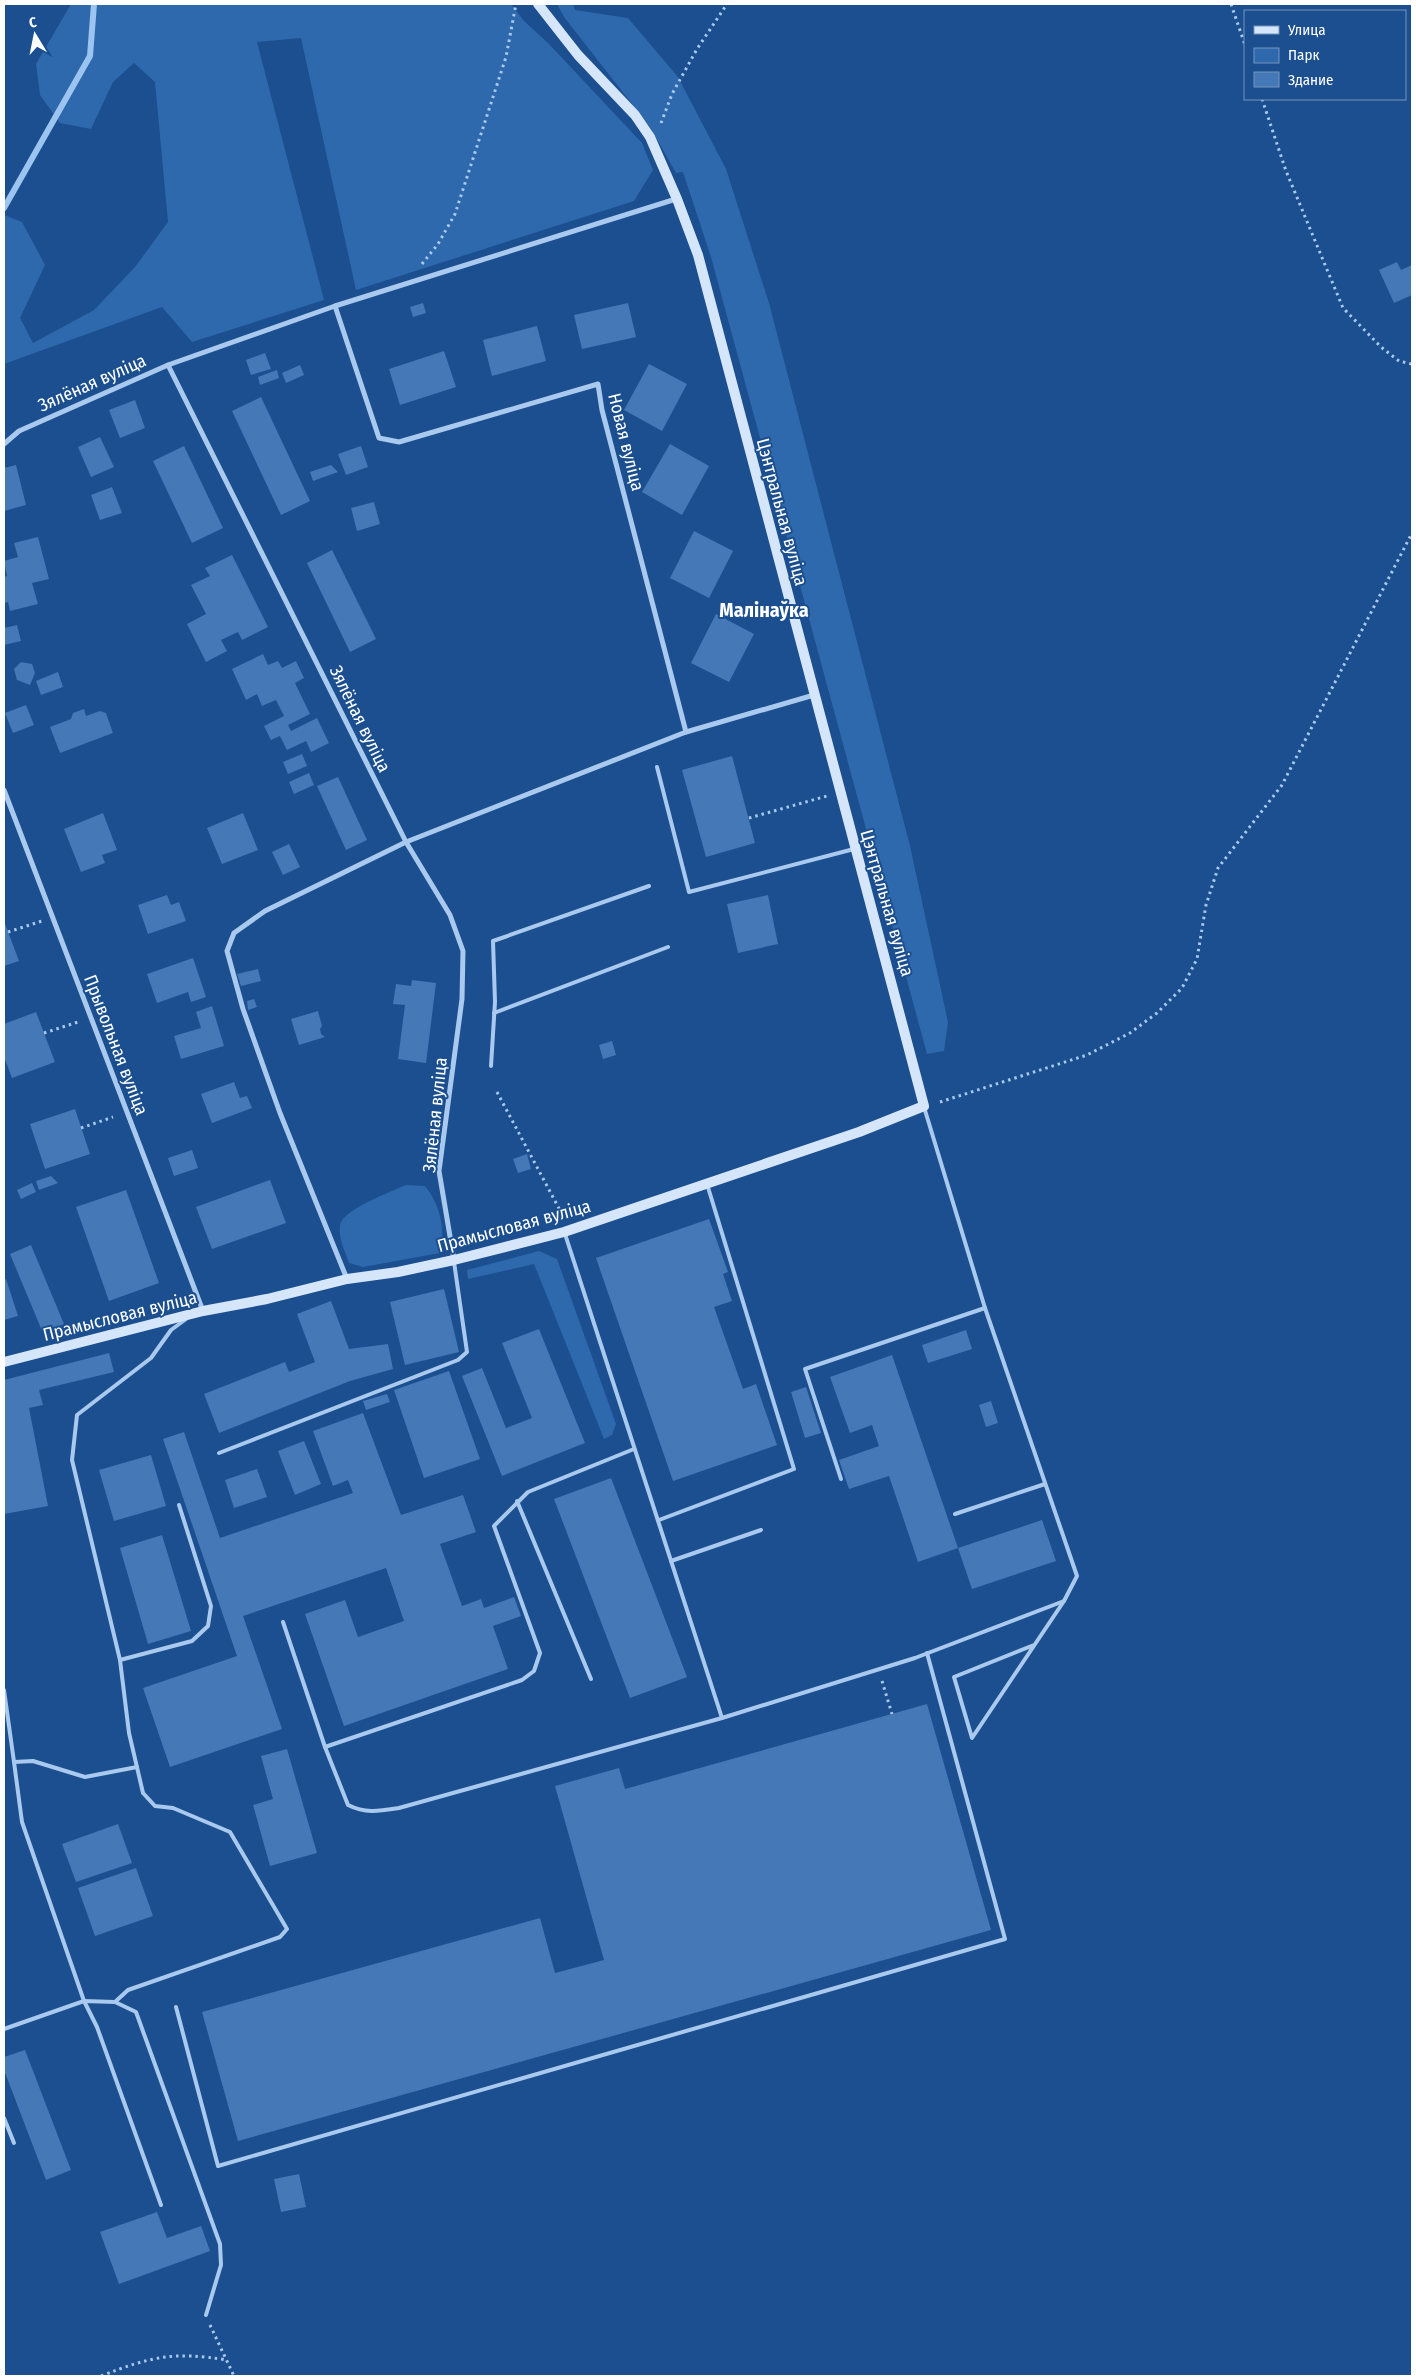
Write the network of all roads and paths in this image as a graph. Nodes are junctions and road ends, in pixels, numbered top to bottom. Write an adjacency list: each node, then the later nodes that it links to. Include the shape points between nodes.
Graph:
1 (516, 4): 9 (path, via 506,57 455,214 438,244)
2 (538, 4): 7 (street, Цэнтральная вуліца, via 578,55 635,115)
3 (727, 4): 7 (path, via 672,94 661,120)
4 (1231, 4): 5 (path)
5 (1244, 42)
6 (1262, 100): 11 (path, via 1286,171 1343,308 1381,347 1400,361)
7 (660, 156): 8 (street, Цэнтральная вуліца)
8 (677, 198): 9 (street); 15 (street, Цэнтральная вуліца, via 698,255)
9 (406, 284): 10 (street)
10 (335, 306): 12 (street); 16 (street, Новая вуліца, via 379,438 399,442 598,384)
11 (1412, 364)
12 (168, 365): 13 (street, Зялёная вуліца, via 20,431); 21 (street, Зялёная вуліца)
13 (4, 444)
14 (1412, 533): 32 (path, via 1282,785 1218,868 1206,905 1197,959 1182,988 1157,1013 1130,1033 1087,1055)
15 (814, 695): 16 (street); 19 (street, Цэнтральная вуліца)
16 (686, 732): 21 (street)
17 (657, 767): 22 (lane, via 689,892)
18 (4, 790): 40 (street, Прывольная вуліца)
19 (840, 792): 20 (path); 22 (street, Цэнтральная вуліца)
20 (748, 818)
21 (406, 842): 37 (street, Зялёная вуліца, via 450,915 463,951 462,999 440,1170); 38 (street, via 265,911 234,933 228,951 243,1009 280,1113)
22 (854, 848): 32 (street, Цэнтральная вуліца)
23 (649, 886): 27 (lane, via 493,941)
24 (42, 921): 25 (path)
25 (8, 932)
26 (668, 948): 27 (lane)
27 (494, 1013): 30 (lane)
28 (79, 1022): 29 (path)
29 (44, 1033)
30 (491, 1066)
31 (497, 1092): 36 (path)
32 (924, 1106): 35 (street, Прамысловая вуліца, via 859,1132); 39 (lane)
33 (113, 1117): 34 (path)
34 (81, 1128)
35 (707, 1183): 36 (street, Прамысловая вуліца); 49 (lane, via 794,1469)
36 (567, 1230): 37 (street, Прамысловая вуліца); 42 (lane)
37 (454, 1260): 38 (street, Прамысловая вуліца, via 398,1272); 43 (lane, via 467,1352 458,1360)
38 (347, 1278): 40 (street, Прамысловая вуліца, via 267,1299)
39 (985, 1308): 44 (lane, via 805,1369); 45 (lane)
40 (199, 1312): 41 (street, Прамысловая вуліца); 56 (lane, via 171,1330 152,1358 77,1416 72,1460)
41 (4, 1362)
42 (634, 1449): 46 (lane, via 528,1492); 49 (lane)
43 (218, 1453)
44 (841, 1479)
45 (1045, 1484): 48 (lane); 52 (lane, via 1077,1576)
46 (517, 1501): 58 (lane); 62 (lane, via 494,1526 540,1653 534,1671 522,1680)
47 (179, 1505): 56 (lane, via 211,1606 208,1626 192,1642)
48 (955, 1514)
49 (659, 1520): 51 (lane)
50 (761, 1530): 51 (lane)
51 (671, 1561): 61 (lane)
52 (1064, 1602): 54 (lane); 55 (lane)
53 (283, 1622): 62 (lane)
54 (1034, 1646): 54 (lane, via 977,1730 972,1738 954,1677)
55 (927, 1653): 57 (lane); 67 (lane, via 1005,1939 218,2166)
56 (120, 1660): 64 (lane)
57 (878, 1669): 60 (path); 61 (lane)
58 (590, 1679)
59 (4, 1690): 63 (lane)
60 (892, 1714)
61 (722, 1718): 62 (lane, via 400,1808 375,1812 360,1811 348,1805)
62 (324, 1747)
63 (14, 1762): 64 (lane, via 33,1761 85,1777); 65 (lane, via 22,1822)
64 (137, 1767): 66 (lane, via 143,1793 155,1806 173,1808 230,1832 287,1930 280,1937 128,1990)
65 (84, 2001): 66 (lane); 68 (lane); 71 (lane, via 97,2028)
66 (115, 2002): 72 (lane, via 136,2012 220,2244 222,2265)
67 (176, 2007)
68 (4, 2029)
69 (4, 2118): 70 (lane)
70 (14, 2143)
71 (161, 2205)
72 (206, 2315): 73 (path)
73 (227, 2360): 74 (path, via 176,2355 142,2361); 75 (path)
74 (101, 2376)
75 (234, 2376)

